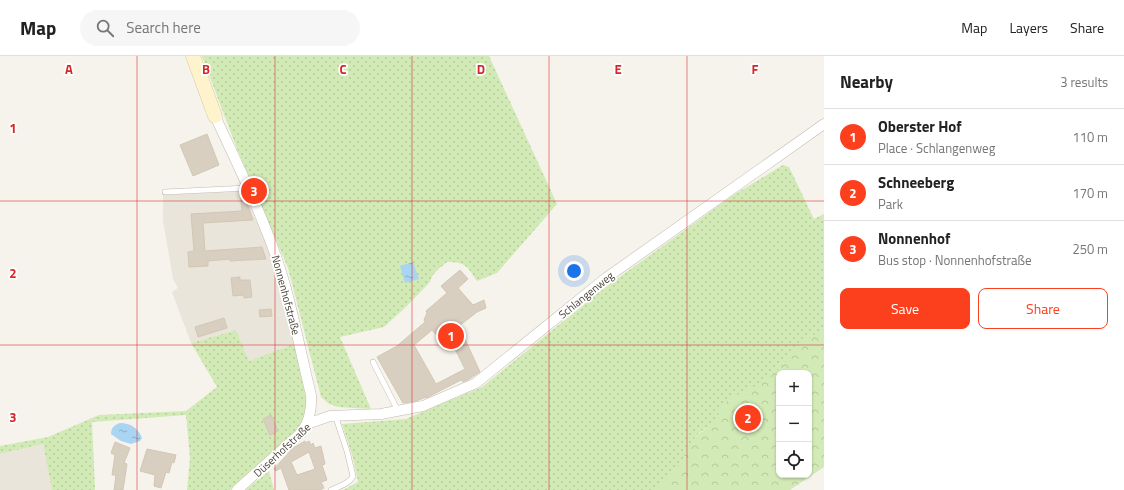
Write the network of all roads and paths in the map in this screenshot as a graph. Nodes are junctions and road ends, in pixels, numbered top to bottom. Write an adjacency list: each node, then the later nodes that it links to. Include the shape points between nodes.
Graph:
1 (193, 56): 2 (street, Nonnenhofstraße)
2 (215, 116): 4 (street, Nonnenhofstraße)
3 (824, 124): 8 (street, Schlangenweg, via 606,278 476,383 423,406)
4 (248, 188): 5 (lane); 7 (street, Nonnenhofstraße, via 285,285)
5 (165, 192)
6 (373, 362): 8 (lane)
7 (311, 404): 9 (street); 10 (street, Nonnenhofstraße)
8 (398, 411): 9 (street, Schlangenweg)
9 (332, 416): 10 (street, Düserhofstraße); 12 (lane, via 345,443 353,476)
10 (307, 424): 11 (street, Düserhofstraße, via 302,432)
11 (238, 490)
12 (331, 490)

